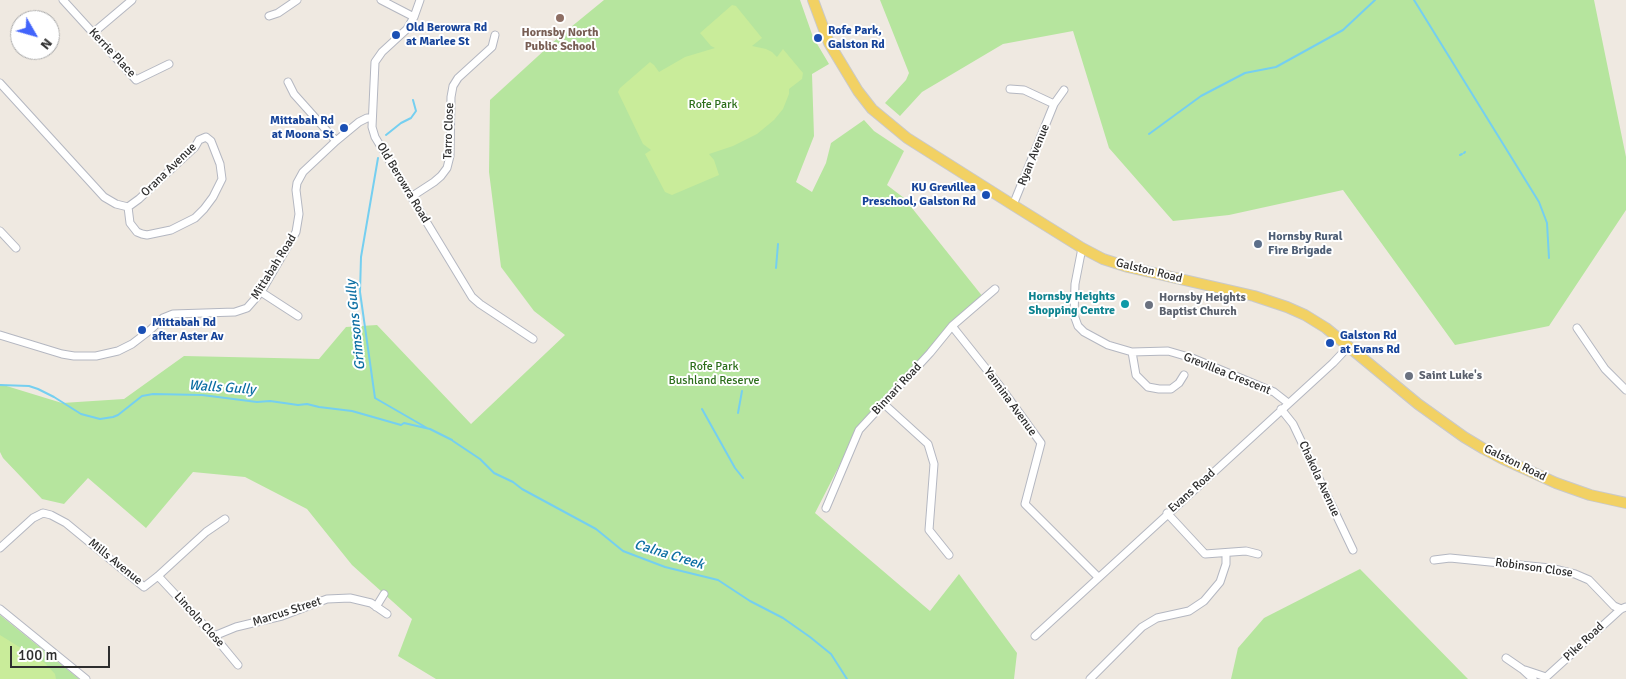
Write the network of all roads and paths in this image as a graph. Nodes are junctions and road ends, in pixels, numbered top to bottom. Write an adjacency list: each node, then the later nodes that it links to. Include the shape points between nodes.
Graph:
1 (63, 0): 9 (street, Kerrie Place)
2 (132, 0): 9 (street)
3 (297, 0): 7 (street)
4 (381, 0): 8 (street)
5 (420, 0): 8 (street, Old Berowra Road)
6 (813, 0): 20 (main road, Galston Road, via 829,43 872,109 914,142)
7 (269, 16)
8 (414, 17): 17 (street, Old Berowra Road, via 375,62)
9 (93, 33): 11 (street, Kerrie Place, via 136,80)
10 (495, 35): 19 (street, Tarro Close, via 492,47 453,86 447,168)
11 (169, 64)
12 (288, 82): 18 (street, via 294,94)
13 (0, 83): 21 (street, via 104,197)
14 (1010, 89): 16 (street, via 1024,90)
15 (1064, 90): 16 (street, Ryan Avenue)
16 (1054, 104): 20 (street, Ryan Avenue)
17 (372, 118): 18 (street, Mittabah Road, via 359,122); 19 (street, Old Berowra Road, via 375,137)
18 (336, 141): 26 (street, Mittabah Road, via 300,178 296,190 299,214 296,232)
19 (412, 197): 31 (street, Old Berowra Road, via 472,297)
20 (1013, 205): 24 (main road, Galston Road)
21 (128, 207): 21 (street, Orana Avenue, via 199,140 209,139 222,174 214,198 195,218 171,230 147,235 137,232 130,223)
22 (0, 231): 23 (street)
23 (16, 248)
24 (1082, 248): 32 (main road, Galston Road, via 1122,265 1254,296 1287,307 1326,328); 33 (street, Grevillea Crescent, via 1075,284 1074,315 1078,326 1108,345)
25 (995, 289): 28 (street, Binnari Road)
26 (261, 292): 27 (street); 30 (street, Mittabah Road, via 253,302 235,312 169,315 132,344 96,356 62,354)
27 (298, 316)
28 (952, 326): 37 (street, Binnari Road); 50 (street, Yannina Avenue, via 1041,444 1025,504)
29 (1577, 328): 35 (street, via 1606,369)
30 (0, 335)
31 (533, 339)
32 (1349, 346): 36 (street, Evans Road); 39 (main road, Galston Road, via 1418,404 1484,449 1556,483)
33 (1132, 352): 34 (street, Grevillea Crescent, via 1136,375 1148,387 1171,389); 36 (street, Grevillea Crescent, via 1168,351 1184,356 1274,392)
34 (1184, 375)
35 (1626, 390)
36 (1288, 403): 38 (street, Evans Road)
37 (884, 404): 40 (street, Binnari Road, via 859,430); 47 (street, via 928,444 934,464 929,530)
38 (1282, 410): 41 (street, Evans Road); 44 (street, Chakola Avenue, via 1293,424)
39 (1626, 503)
40 (826, 508)
41 (1167, 514): 45 (street, via 1203,553); 50 (street, Evans Road)
42 (225, 519): 49 (street, Mills Avenue)
43 (0, 548): 49 (street, Mills Avenue, via 43,513 66,523 144,587)
44 (1353, 550)
45 (1226, 552): 46 (street); 63 (street, via 1220,582 1204,601 1189,611 1157,618 1142,627)
46 (1258, 554)
47 (949, 555)
48 (1434, 560): 53 (street, Robinson Close, via 1450,558 1550,568 1575,574 1589,580 1614,606)
49 (158, 576): 56 (street, Lincoln Close)
50 (1098, 577): 57 (street, Evans Road)
51 (384, 594): 52 (street)
52 (376, 607): 55 (street, Marcus Street); 56 (street, Marcus Street, via 350,598 327,599)
53 (1623, 608): 61 (street, Pike Road)
54 (0, 609): 62 (street)
55 (388, 614)
56 (214, 636): 59 (street, Lincoln Close)
57 (1034, 636)
58 (1506, 658): 60 (street)
59 (238, 665)
60 (1522, 669): 61 (street); 64 (street)
61 (1545, 678)
62 (86, 679)
63 (1090, 679)
64 (1532, 679)

